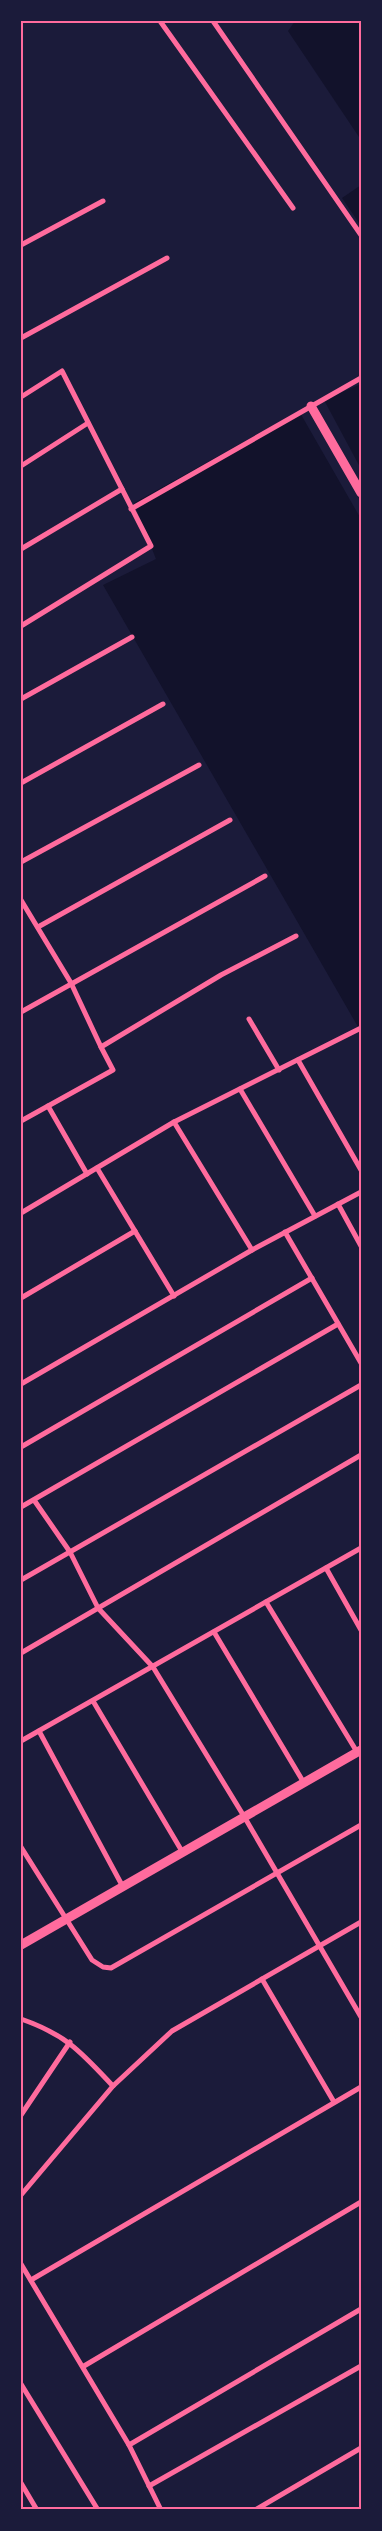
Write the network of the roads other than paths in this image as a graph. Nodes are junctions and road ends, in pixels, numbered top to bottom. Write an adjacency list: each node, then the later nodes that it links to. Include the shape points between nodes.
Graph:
1 (160, 21): 4 (street)
2 (213, 21): 5 (street)
3 (103, 202): 6 (street)
4 (292, 208)
5 (361, 235)
6 (21, 244)
7 (167, 258): 8 (street)
8 (21, 338)
9 (361, 378): 11 (street)
10 (21, 397): 12 (street, via 62,371)
11 (311, 406): 15 (street); 16 (street)
12 (88, 423): 13 (street); 14 (street)
13 (21, 466)
14 (122, 489): 16 (street); 17 (street)
15 (361, 493)
16 (132, 509): 18 (street, via 151,546)
17 (21, 549)
18 (21, 626)
19 (132, 637): 20 (street)
20 (21, 699)
21 (163, 704): 23 (street)
22 (199, 765): 25 (street)
23 (21, 783)
24 (230, 820): 28 (street)
25 (21, 862)
26 (265, 876): 30 (street)
27 (21, 900): 28 (street)
28 (38, 927): 30 (street)
29 (296, 936): 34 (street, via 221,975)
30 (71, 983): 31 (street); 34 (street)
31 (21, 1012)
32 (249, 1019): 36 (street)
33 (361, 1028): 35 (street)
34 (101, 1047): 38 (street, via 113,1070)
35 (298, 1060): 36 (street); 42 (street)
36 (278, 1070): 37 (street)
37 (240, 1089): 40 (street); 47 (street)
38 (48, 1106): 39 (street); 43 (street)
39 (21, 1121)
40 (174, 1122): 41 (street); 51 (street)
41 (97, 1168): 43 (street); 48 (street)
42 (361, 1170)
43 (87, 1174): 46 (street)
44 (361, 1192): 45 (street)
45 (338, 1204): 47 (street); 50 (street)
46 (21, 1213)
47 (316, 1216): 49 (street)
48 (135, 1231): 53 (street); 54 (street)
49 (285, 1232): 51 (street); 52 (street)
50 (361, 1246)
51 (252, 1250): 53 (street)
52 (312, 1278): 55 (street); 59 (street)
53 (174, 1296): 57 (street)
54 (21, 1298)
55 (338, 1324): 56 (street); 61 (street)
56 (361, 1363)
57 (21, 1384)
58 (361, 1385): 64 (street)
59 (21, 1447)
60 (361, 1455): 68 (street)
61 (34, 1500): 62 (street); 64 (street)
62 (21, 1507)
63 (361, 1548): 65 (street)
64 (70, 1552): 66 (street); 68 (street)
65 (326, 1568): 67 (street); 69 (street)
66 (21, 1580)
67 (266, 1602): 70 (street); 76 (street)
68 (98, 1608): 71 (street); 72 (street)
69 (361, 1630)
70 (214, 1632): 72 (street); 77 (street)
71 (21, 1653)
72 (152, 1667): 73 (street); 78 (street)
73 (93, 1701): 74 (street); 81 (street)
74 (39, 1731): 75 (street); 83 (street)
75 (21, 1742)
76 (359, 1751): 77 (street)
77 (304, 1783): 78 (street)
78 (245, 1818): 81 (street); 82 (street)
79 (361, 1825): 82 (street)
80 (21, 1847): 84 (street)
81 (184, 1854): 83 (street)
82 (277, 1873): 84 (street, via 111,1968 92,1960); 87 (street)
83 (123, 1888): 84 (street)
84 (66, 1920): 86 (street)
85 (361, 1922): 87 (street)
86 (21, 1945)
87 (319, 1945): 88 (street); 89 (street)
88 (262, 1979): 92 (street, via 172,2031); 94 (street)
89 (361, 2018)
90 (21, 2020): 91 (street)
91 (70, 2042): 92 (street); 95 (street)
92 (113, 2086): 96 (street)
93 (361, 2087): 94 (street)
94 (334, 2102): 99 (street)
95 (21, 2115)
96 (21, 2195)
97 (361, 2202): 101 (street)
98 (22, 2265): 99 (street)
99 (31, 2280): 101 (street)
100 (361, 2309): 104 (street)
101 (84, 2366): 104 (street)
102 (361, 2366): 107 (street)
103 (21, 2384): 109 (street)
104 (129, 2445): 107 (street)
105 (361, 2448): 111 (street)
106 (21, 2483): 108 (street)
107 (149, 2486): 110 (street)
108 (37, 2510)
109 (98, 2510)
110 (161, 2510)
111 (255, 2510)

